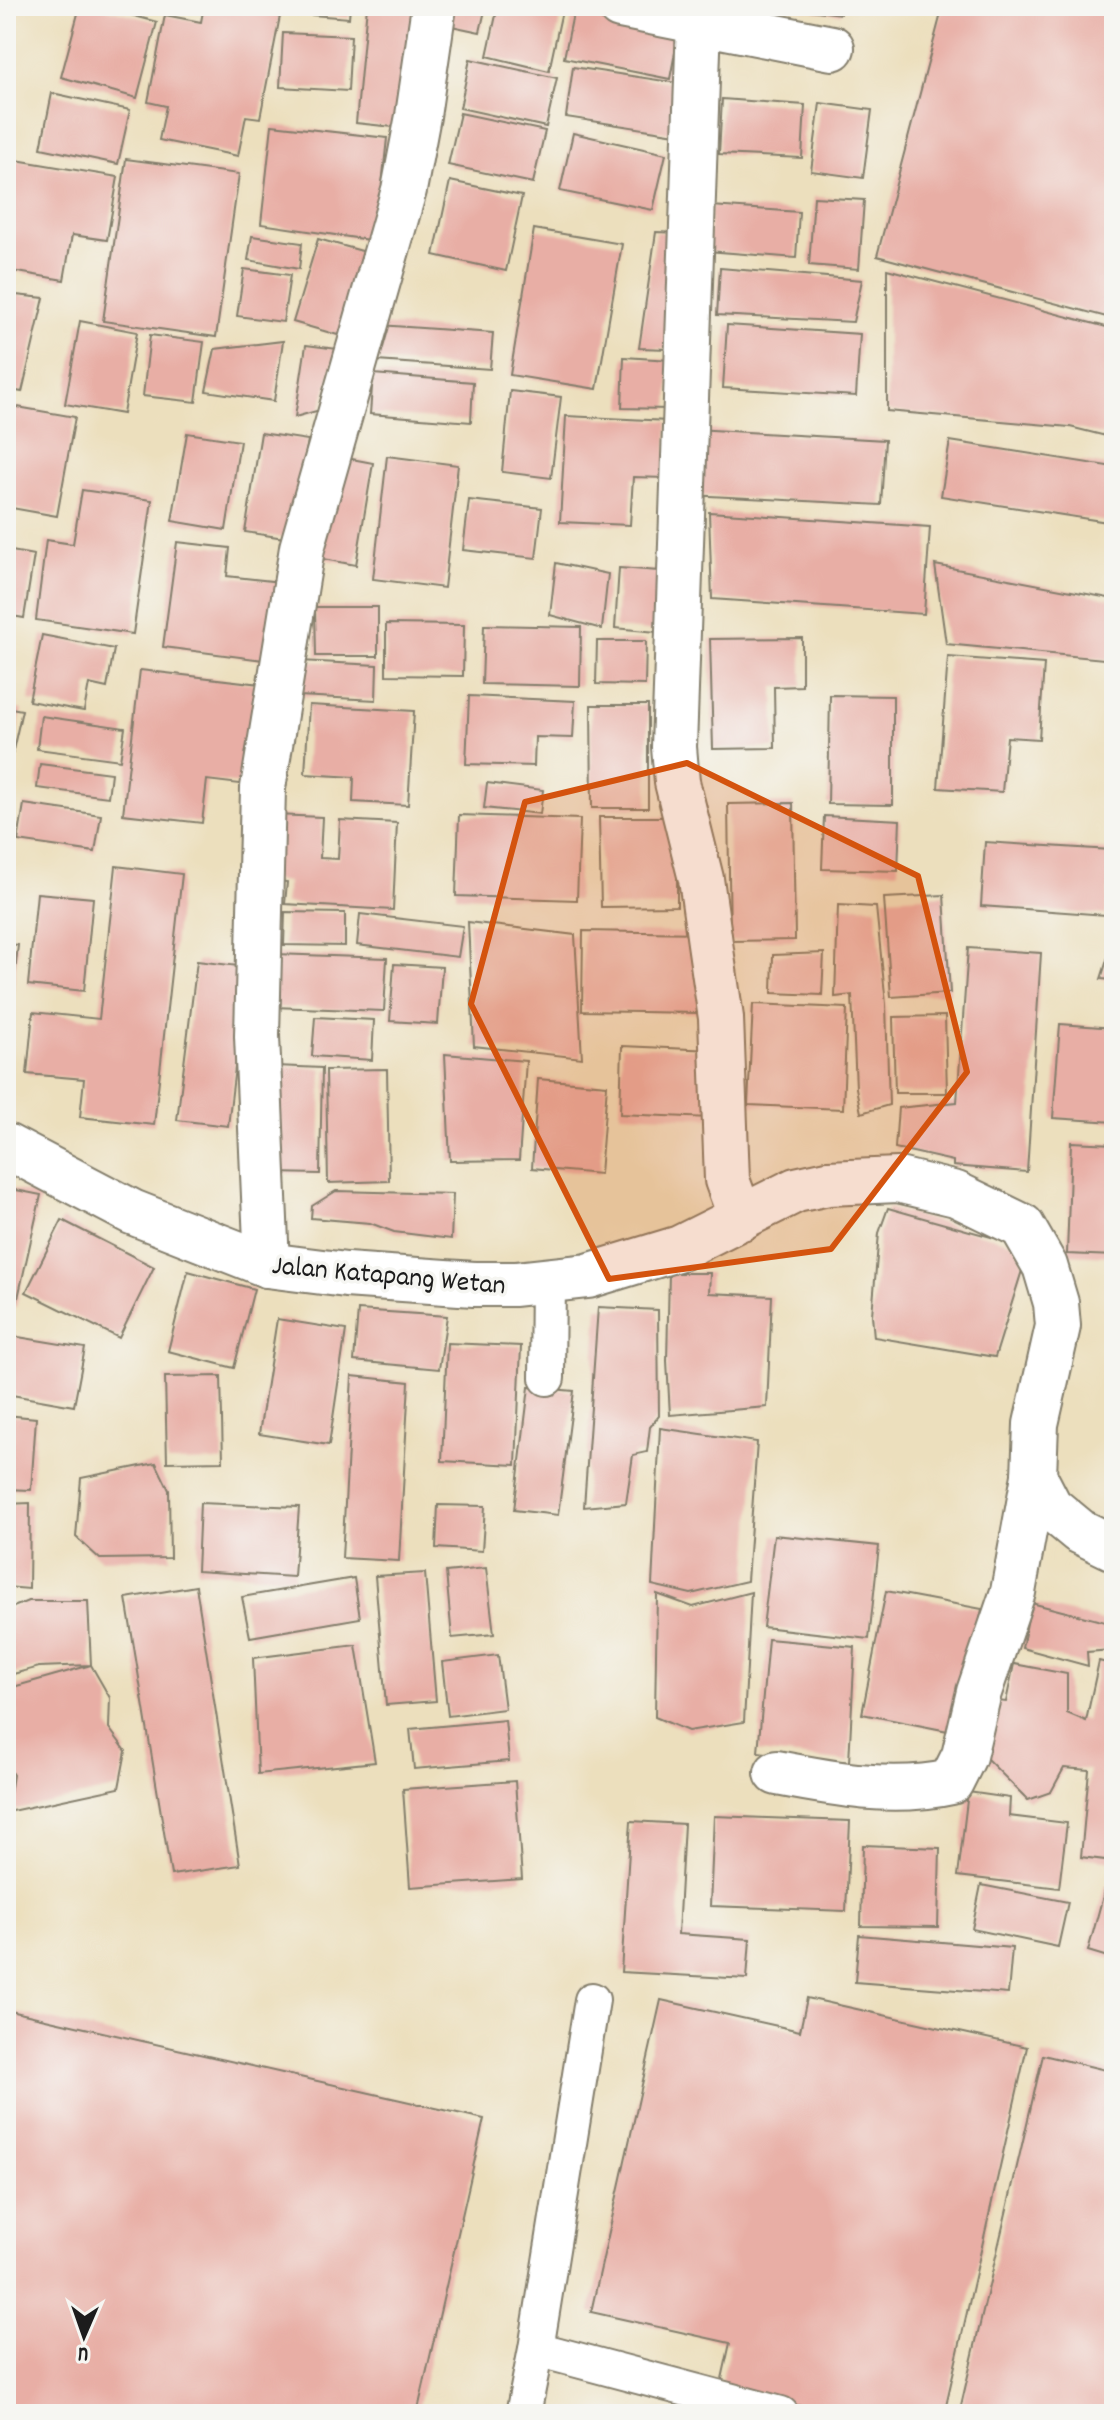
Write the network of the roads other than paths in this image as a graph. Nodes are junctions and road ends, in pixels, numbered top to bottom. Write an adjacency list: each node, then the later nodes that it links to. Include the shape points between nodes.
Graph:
1 (434, 6): 7 (street, via 404,190 302,548 263,788 257,1036)
2 (620, 6): 3 (street)
3 (699, 22): 4 (street); 6 (street, via 674,747 677,782 701,879 721,1018 727,1180)
4 (832, 48)
5 (6, 1146): 7 (street, Jalan Katapang Wetan, via 132,1212)
6 (741, 1218): 8 (street, Jalan Katapang Wetan, via 680,1248 588,1276); 10 (street, Jalan Katapang Wetan, via 796,1190 898,1180 956,1194 1022,1226 1045,1266 1058,1326 1036,1424)
7 (267, 1265): 8 (street, Jalan Katapang Wetan, via 409,1280)
8 (548, 1281): 9 (lane)
9 (547, 1378)
10 (1034, 1476): 11 (street, via 1050,1507 1079,1531); 12 (street, Jalan Katapang Wetan, via 1013,1592 964,1756 951,1782 903,1789)
11 (1114, 1548)
12 (777, 1773)
13 (592, 2000): 14 (lane)
14 (536, 2349): 15 (lane); 16 (lane)
15 (523, 2414)
16 (781, 2414)

